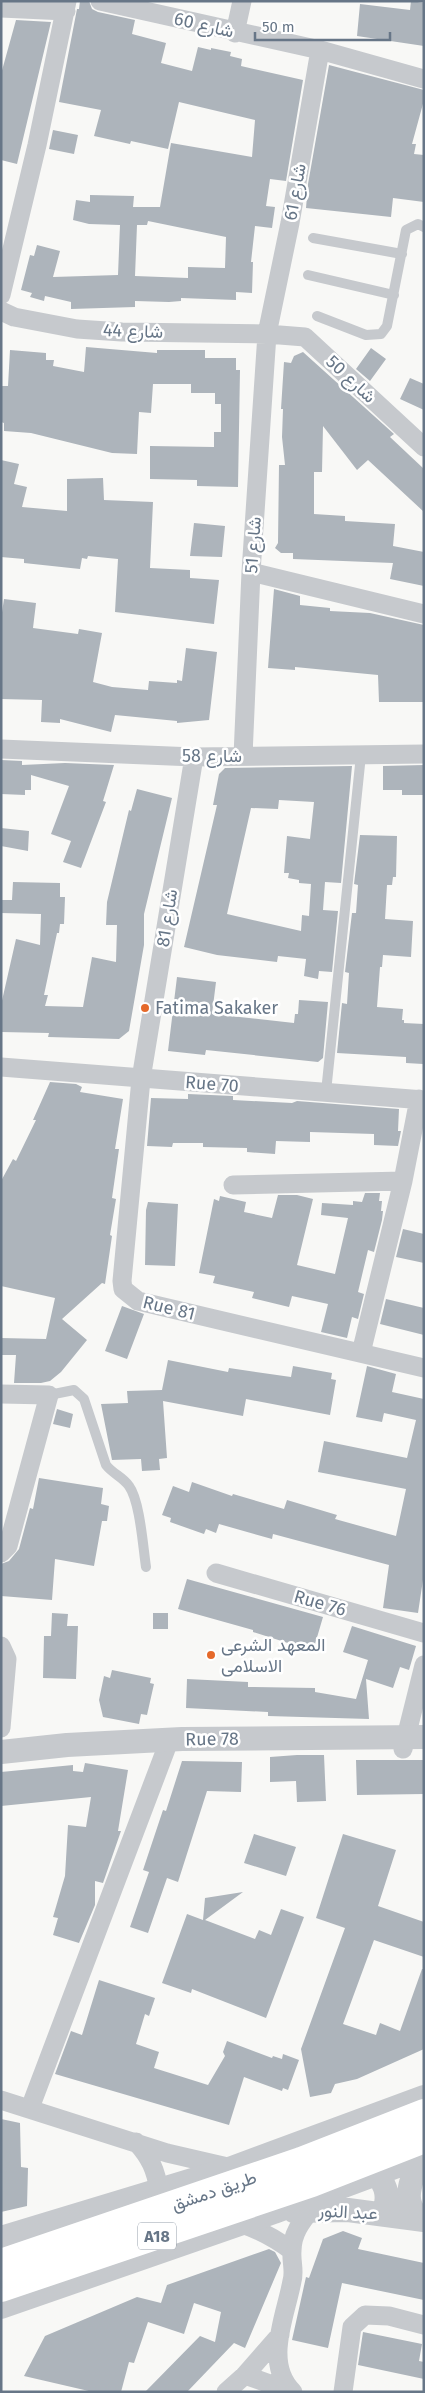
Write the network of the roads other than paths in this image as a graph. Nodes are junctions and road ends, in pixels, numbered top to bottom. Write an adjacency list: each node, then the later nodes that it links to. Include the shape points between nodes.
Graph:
1 (100, 1): 5 (street, شارع 60)
2 (242, 1): 5 (street)
3 (66, 6): 4 (street); 12 (street)
4 (1, 8)
5 (235, 33): 6 (street, شارع 60)
6 (320, 50): 7 (street, شارع 60); 16 (street, شارع 61)
7 (424, 80)
8 (424, 227): 10 (lane, via 418,224 406,230)
9 (313, 238): 10 (lane)
10 (402, 254): 13 (lane)
11 (308, 275): 13 (lane)
12 (1, 295)
13 (394, 295): 15 (lane, via 387,326 377,336 366,335)
14 (1, 311): 16 (street, شارع 44, via 14,317 77,329)
15 (317, 316)
16 (267, 334): 17 (street, شارع 50, via 305,337); 18 (street, شارع 51)
17 (424, 447)
18 (251, 572): 19 (street); 23 (street, شارع 51)
19 (424, 614)
20 (1, 749): 24 (street, شارع 58)
21 (424, 754): 22 (street, شارع 58)
22 (361, 755): 23 (street, شارع 58); 27 (lane)
23 (243, 756): 24 (street, شارع 58)
24 (194, 757): 26 (street, شارع 81)
25 (1, 1067): 26 (street, Rue 70)
26 (141, 1079): 27 (street, Rue 70); 31 (street, Rue 81, via 122,1280 124,1289 138,1302)
27 (326, 1092): 28 (street, Rue 70)
28 (421, 1100): 29 (street)
29 (403, 1181): 30 (street); 31 (street)
30 (233, 1185)
31 (361, 1353): 32 (street, Rue 81)
32 (424, 1368)
33 (1, 1394): 34 (street)
34 (49, 1395): 35 (street, via 8,1546); 36 (lane, via 74,1390 84,1398 106,1465 126,1481 133,1492)
35 (1, 1553)
36 (146, 1566)
37 (216, 1573): 38 (street, Rue 76)
38 (424, 1633)
39 (1, 1646): 41 (street, via 7,1659)
40 (424, 1665): 42 (street)
41 (1, 1728)
42 (414, 1743): 43 (street); 44 (street, Rue 78, via 182,1739)
43 (166, 1750): 45 (street); 48 (street)
44 (1, 1752)
45 (1, 1761)
46 (424, 2098): 52 (street)
47 (1, 2100): 48 (street)
48 (30, 2108): 50 (street)
49 (424, 2113): 53 (highway, طريق دمشق / A18)
50 (136, 2142): 52 (street); 55 (street, via 156,2172)
51 (422, 2151): 53 (highway, طريق دمشق / A18); 54 (street); 59 (street, عبد النور, via 408,2196 413,2213)
52 (232, 2168): 55 (street)
53 (307, 2172): 63 (highway, طريق دمشق / A18); 64 (highway, طريق دمشق / A18)
54 (377, 2174): 57 (street); 58 (street, via 387,2192 388,2203)
55 (160, 2191): 61 (street)
56 (311, 2210): 57 (street, عبد النور); 58 (street, عبد النور); 62 (street, via 298,2229)
57 (274, 2212): 60 (street)
58 (384, 2213): 59 (street, عبد النور)
59 (423, 2220)
60 (239, 2223): 62 (street, via 276,2238); 65 (street)
61 (1, 2238)
62 (292, 2251): 67 (street, via 293,2280)
63 (1, 2263)
64 (1, 2288)
65 (1, 2307)
66 (424, 2325): 71 (street, via 388,2316 365,2315 352,2327)
67 (280, 2335): 68 (street); 70 (street, via 280,2367)
68 (245, 2375): 69 (street); 70 (street)
69 (226, 2392)
70 (293, 2392)
71 (343, 2392)

